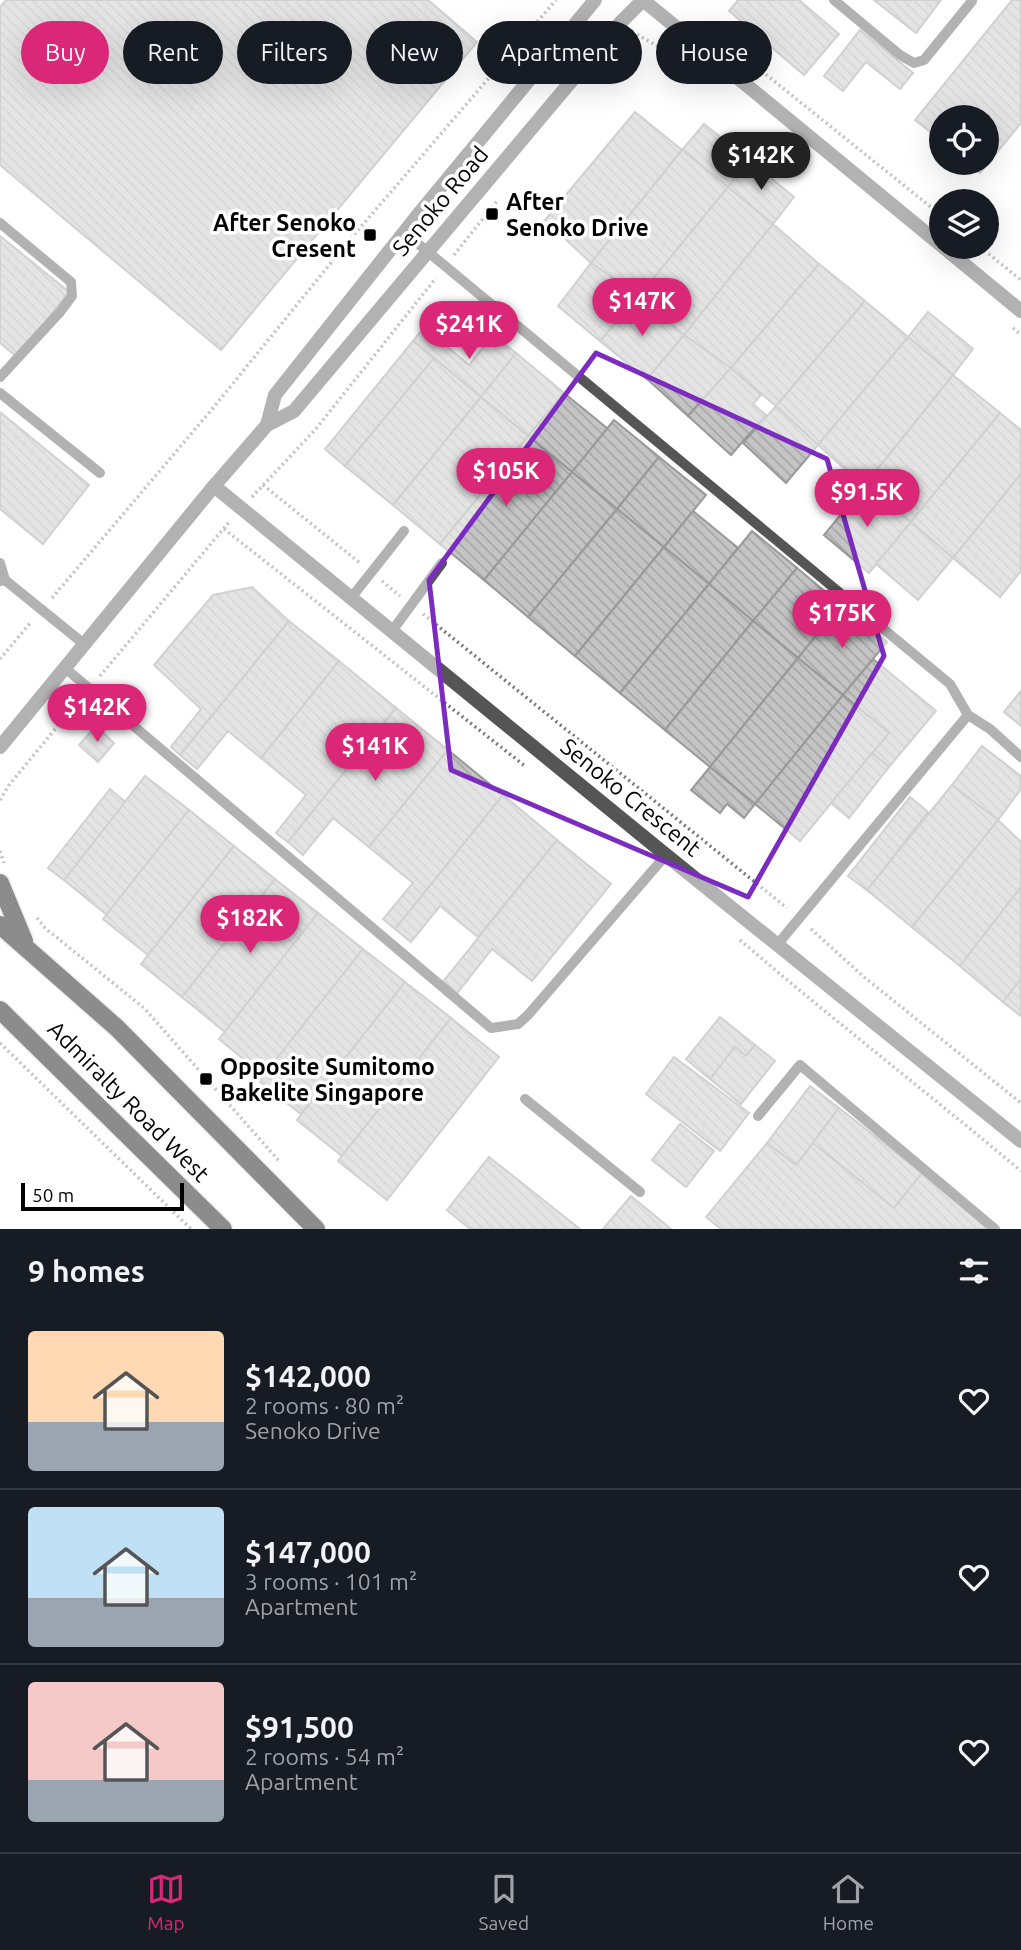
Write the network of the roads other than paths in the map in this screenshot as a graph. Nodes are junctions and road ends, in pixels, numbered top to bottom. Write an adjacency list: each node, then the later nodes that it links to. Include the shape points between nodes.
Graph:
1 (595, 0): 6 (street, Senoko Road)
2 (643, 0): 7 (street, Senoko Road); 8 (street)
3 (834, 0): 4 (lane, via 914,63 924,60)
4 (972, 1)
5 (0, 223): 9 (lane, via 71,282 72,296)
6 (404, 232): 7 (lane); 11 (street, Senoko Road, via 275,395)
7 (428, 252): 11 (street, Senoko Road, via 294,411); 22 (lane, via 950,684)
8 (1021, 311)
9 (0, 377)
10 (0, 393): 12 (lane)
11 (267, 425): 13 (street, Senoko Road)
12 (100, 473)
13 (214, 486): 18 (street, Senoko Crescent); 20 (street, Senoko Road)
14 (404, 531): 18 (lane)
15 (0, 563): 17 (lane)
16 (442, 563): 19 (lane)
17 (3, 580): 20 (lane)
18 (351, 598): 19 (street, Senoko Crescent)
19 (392, 631): 25 (street, Senoko Crescent)
20 (84, 643): 21 (street, Senoko Road)
21 (65, 668): 23 (street, Senoko Road); 25 (lane, via 491,1028 518,1024)
22 (968, 715): 24 (lane); 28 (lane)
23 (0, 747)
24 (1021, 757)
25 (666, 856): 28 (street, Senoko Crescent)
26 (3, 875): 29 (main road)
27 (0, 925): 29 (main road, Admiralty Road West)
28 (777, 944): 33 (street, Senoko Crescent)
29 (26, 945): 36 (main road, Admiralty Road West, via 117,1028)
30 (0, 1010): 35 (main road, Admiralty Road West)
31 (525, 1100): 34 (lane)
32 (758, 1116): 37 (lane, via 800,1065)
33 (1021, 1141)
34 (640, 1192)
35 (223, 1229)
36 (316, 1229)
37 (995, 1229)

